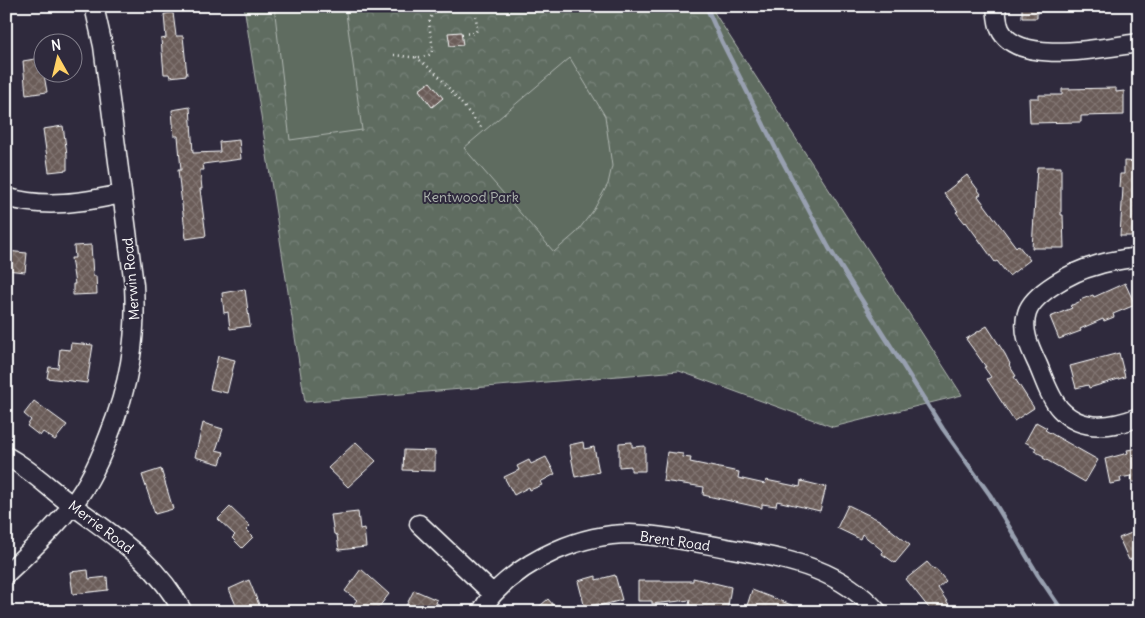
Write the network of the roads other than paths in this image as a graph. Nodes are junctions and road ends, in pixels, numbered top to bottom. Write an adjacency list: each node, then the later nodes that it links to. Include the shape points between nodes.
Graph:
1 (94, 6): 4 (street, Merwin Road, via 103,46)
2 (996, 6): 3 (street, via 1001,30 1009,40 1032,50 1072,51)
3 (1139, 44)
4 (122, 194): 5 (street, via 41,204); 9 (street, Merwin Road, via 136,313 131,362 120,407 104,449 87,484)
5 (6, 197)
6 (1139, 257): 7 (street, via 1092,266 1071,275 1036,299 1026,313 1030,347 1060,409 1093,426 1112,426)
7 (1139, 417)
8 (6, 456): 9 (street, Merrie Road)
9 (72, 505): 11 (street, Merwin Road); 13 (street, Merrie Road, via 146,562)
10 (419, 524): 12 (street)
11 (6, 574)
12 (493, 594): 14 (street, Brent Road); 15 (street, Brent Road, via 540,558 575,543 608,536 648,535 806,565 842,581)
13 (182, 612)
14 (481, 612)
15 (878, 612)

